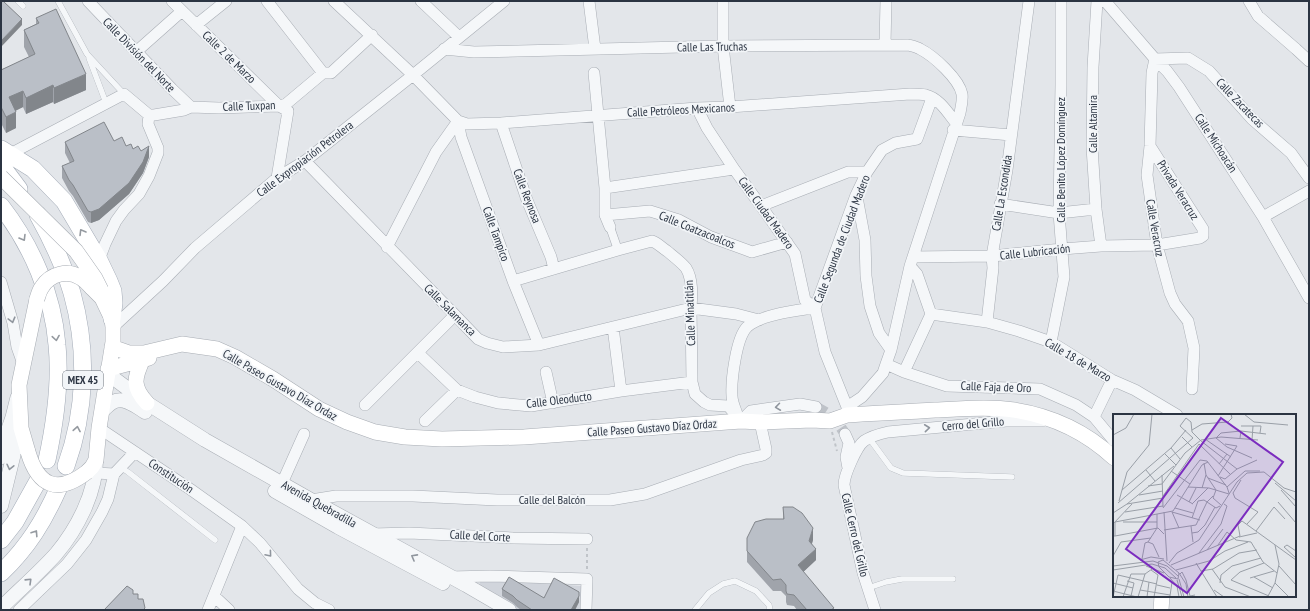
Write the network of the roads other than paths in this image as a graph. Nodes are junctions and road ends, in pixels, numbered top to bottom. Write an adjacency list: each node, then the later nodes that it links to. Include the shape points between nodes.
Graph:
1 (18, 1): 18 (lane)
2 (58, 1): 28 (lane)
3 (88, 1): 27 (street, Calle División del Norte)
4 (172, 1): 19 (street, Calle 2 de Marzo)
5 (226, 1): 20 (street)
6 (267, 1): 31 (street)
7 (334, 1): 21 (street)
8 (421, 1): 22 (street)
9 (504, 1): 22 (street, Calle Expropiación Petrolera)
10 (589, 1): 26 (street)
11 (723, 1): 24 (street)
12 (886, 1): 23 (street)
13 (1029, 1): 46 (street, Calle La Escondida)
14 (1061, 1): 62 (street, Calle Benito López Domínguez)
15 (1097, 1): 61 (street, Calle Altamira, via 1092,147)
16 (1105, 1): 29 (street, Calle Michoacán)
17 (1249, 1): 30 (street, via 1258,16)
18 (23, 6)
19 (182, 11): 20 (street, Calle 2 de Marzo); 27 (street)
20 (196, 24): 39 (street, Calle 2 de Marzo)
21 (372, 35): 31 (street, Calle Tuxpan, via 331,73); 33 (street)
22 (459, 37): 25 (street, Calle Expropiación Petrolera)
23 (885, 44): 24 (street, Calle Las Truchas); 45 (street, Calle Las Truchas, via 919,48 950,73 963,97)
24 (723, 46): 26 (street, Calle Las Truchas); 38 (street)
25 (444, 49): 26 (street, Calle Las Truchas, via 474,52); 33 (street, Calle Expropiación Petrolera)
26 (595, 49)
27 (137, 51): 37 (street, Calle División del Norte)
28 (87, 54): 34 (lane); 36 (lane)
29 (1155, 59): 47 (street, Calle Veracruz, via 1152,73); 54 (street, Calle Zacatecas, via 1188,58 1209,71 1252,119 1291,153); 64 (street, Calle Michoacán, via 1179,87)
30 (1309, 61)
31 (322, 73): 39 (street, Calle Tuxpan)
32 (594, 73): 42 (street)
33 (413, 75): 43 (street); 49 (street, Calle Expropiación Petrolera)
34 (124, 94): 36 (street); 41 (street)
35 (932, 98): 38 (street, Calle Petróleos Mexicanos, via 910,94); 45 (street, via 941,105); 51 (street, Calle Segunda de Ciudad Madero, via 917,139 895,143 882,150)
36 (106, 103): 48 (street)
37 (191, 107): 39 (street, Calle Tuxpan); 41 (street, Calle Tuxpan)
38 (730, 107): 40 (street, Calle Petróleos Mexicanos)
39 (284, 108): 53 (street)
40 (697, 108): 42 (street, Calle Petróleos Mexicanos); 50 (street, Calle Ciudad Madero)
41 (149, 115): 73 (street, via 148,124 158,153 139,194 116,221)
42 (598, 115): 44 (street, Calle Petróleos Mexicanos); 55 (street)
43 (458, 121): 44 (street, Calle Petróleos Mexicanos, via 467,124); 69 (street, via 436,152); 76 (street, Calle Tampico, via 461,137)
44 (501, 123): 75 (street, Calle Reynosa)
45 (955, 127): 46 (street); 74 (street)
46 (1012, 135): 58 (street, Calle La Escondida)
47 (1150, 146): 67 (street, Calle Veracruz, via 1147,175); 67 (street, Privada Veracruz, via 1203,229 1203,236 1200,238)
48 (4, 156): 73 (main road, one-way to 48, via 64,201 33,169); 130 (main road, MEX 45, one-way to 48, via 75,437 82,388 78,316 72,292 49,235)
49 (305, 161): 53 (street, Calle Expropiación Petrolera); 69 (street, Calle Salamanca)
50 (734, 169): 55 (street); 60 (street, Calle Ciudad Madero)
51 (867, 172): 57 (street, Calle Segunda de Ciudad Madero); 60 (street, via 848,172)
52 (1, 177): 78 (main road, bridge, via 76,251 95,278)
53 (277, 178): 86 (street, Calle Expropiación Petrolera, via 195,248 163,281)
54 (1309, 178)
55 (605, 188): 63 (street)
56 (1309, 191): 64 (street)
57 (856, 196): 81 (street, Calle Segunda de Ciudad Madero); 92 (street, via 864,240 870,306 879,333)
58 (1000, 204): 62 (street); 72 (street, Calle La Escondida)
59 (1, 206): 129 (main road, MEX 45, one-way to 129, via 26,242 43,281 54,322 58,346 58,385)
60 (762, 206): 66 (street, Calle Ciudad Madero)
61 (1096, 209): 62 (street); 68 (street, Calle Altamira)
62 (1058, 213): 70 (street, Calle Benito López Domínguez)
63 (605, 215): 65 (street); 66 (street, Calle Coatzacoalcos, via 650,211 679,220 711,237 752,252)
64 (1263, 217): 79 (street, Calle Michoacán)
65 (610, 227): 71 (street)
66 (787, 242): 81 (street, Calle Ciudad Madero, via 797,258 805,300)
67 (1157, 245): 68 (street, Calle Lubricación); 103 (street, Calle Veracruz, via 1174,304 1188,321 1194,348)
68 (1101, 246): 70 (street, Calle Lubricación)
69 (387, 247): 83 (street, Calle Salamanca)
70 (1062, 249): 72 (street, Calle Lubricación); 88 (street, Calle Benito López Domínguez, via 1064,277)
71 (618, 250): 75 (street, Calle Minatitlán); 80 (street, Calle Minatitlán, via 652,241 675,257 686,268 689,277)
72 (992, 256): 74 (street, Calle Lubricación); 85 (street, Calle La Escondida)
73 (99, 260): 86 (main road, via 113,291)
74 (911, 262): 82 (street); 92 (street)
75 (554, 269): 76 (street, Calle Minatitlán)
76 (513, 281): 89 (street, Calle Tampico)
77 (1, 282): 95 (street, one-way to 95)
78 (98, 292): 86 (main road); 95 (main road, bridge, via 81,277 67,273 54,276 45,283 37,299)
79 (1309, 298)
80 (691, 308): 84 (street, Calle Salamanca); 87 (street, Calle Salamanca); 101 (street, Calle Minatitlán)
81 (815, 308): 84 (street); 112 (street, Calle Ciudad Madero, via 825,352)
82 (931, 314): 85 (street, Calle 18 de Marzo); 99 (street)
83 (455, 315): 89 (street, Calle Salamanca, via 478,339 487,344 503,347); 93 (street)
84 (759, 320): 116 (street, via 746,328 734,363 732,396)
85 (987, 322): 88 (street, Calle 18 de Marzo)
86 (112, 323): 91 (main road)
87 (613, 327): 89 (street, Calle Salamanca); 105 (street)
88 (1051, 342): 100 (street, Calle 18 de Marzo)
89 (539, 345)
90 (198, 346): 91 (main road, Calle Paseo Gustavo Díaz Ordaz, via 182,344 144,353 129,353); 94 (main road, via 186,351); 116 (main road, Calle Paseo Gustavo Díaz Ordaz, via 217,349 235,357 319,410 346,422 375,432 405,437 524,437)
91 (112, 347): 97 (main road)
92 (891, 350): 96 (street)
93 (418, 353): 104 (street, Calle Oleoducto); 109 (street)
94 (143, 359): 97 (main road); 107 (main road, via 135,384 140,397)
95 (23, 364): 102 (main road)
96 (886, 364): 99 (street, Calle Faja de Oro); 112 (street, via 883,373)
97 (108, 372): 106 (street); 111 (main road)
98 (546, 372): 108 (street)
99 (904, 372): 114 (street, Calle Faja de Oro, via 947,386 1040,389 1076,405)
100 (1112, 380): 113 (street, Calle 18 de Marzo, via 1135,390); 114 (street)
101 (692, 382): 105 (street, Calle Oleoducto); 116 (street, Calle Minatitlán, via 698,397 710,405 728,406)
102 (20, 385): 124 (main road); 125 (street)
103 (1192, 389)
104 (457, 390): 108 (street, Calle Oleoducto, via 498,403 531,406); 115 (street)
105 (621, 391): 108 (street, Calle Oleoducto)
106 (127, 396): 107 (street, Avenida Quebradilla); 111 (street); 137 (street, Avenida Quebradilla, via 134,405 220,460)
107 (147, 403): 137 (street, Avenida Quebradilla)
108 (553, 403)
109 (365, 405)
110 (816, 407): 116 (street, one-way to 116, via 800,404 751,411)
111 (103, 410): 119 (main road)
112 (847, 411): 117 (main road, Calle Paseo Gustavo Díaz Ordaz, via 830,421); 118 (main road, Calle Paseo Gustavo Díaz Ordaz, via 995,408 1029,413)
113 (1175, 414)
114 (1094, 417): 123 (street, Calle Faja de Oro)
115 (425, 421)
116 (740, 422): 117 (main road, Calle Paseo Gustavo Díaz Ordaz)
117 (760, 422): 139 (street, Calle del Balcón, via 766,449 763,455 741,460 645,494 610,500 336,496)
118 (1059, 422): 122 (street, Cerro del Grillo, one-way to 118, via 888,432 1006,421); 127 (main road, Calle Paseo Gustavo Díaz Ordaz, via 1098,444)
119 (99, 428): 126 (street, Constitución); 131 (main road)
120 (304, 434): 137 (street)
121 (845, 434): 132 (street, via 849,443 846,456)
122 (868, 438): 132 (street, Calle Cerro del Grillo, via 862,442); 134 (lane, via 891,468 902,473)
123 (1113, 441)
124 (23, 443): 128 (street); 131 (main road, bridge, via 35,471 46,483 64,485 78,480); 138 (street, one-way to 138, via 15,449)
125 (1, 446)
126 (135, 452): 133 (street); 140 (street, Constitución)
127 (1113, 457)
128 (1, 458)
129 (47, 460)
130 (66, 466)
131 (93, 468): 133 (street); 150 (street, one-way to 131, via 57,553 70,534 90,494)
132 (848, 469): 148 (street, Calle Cerro del Grillo, via 844,477 844,490)
133 (117, 471): 144 (lane, via 128,472); 151 (street, via 108,499 86,540 68,564)
134 (1012, 477)
135 (39, 479): 143 (main road, via 15,522)
136 (59, 487): 145 (main road, one-way to 136, via 33,535)
137 (280, 488): 139 (street, Avenida Quebradilla)
138 (1, 504)
139 (308, 505): 141 (street, Avenida Quebradilla); 155 (street, Avenida Quebradilla, via 401,562)
140 (242, 526): 149 (street); 154 (street, Constitución, one-way to 154, via 298,588 315,603)
141 (373, 534): 142 (street, Calle del Corte); 146 (street, Avenida Quebradilla, one-way to 141)
142 (587, 539)
143 (1, 540)
144 (215, 540)
145 (1, 573)
146 (451, 577): 156 (street, Avenida Quebradilla); 157 (street, via 588,579)
147 (953, 580): 148 (lane, via 902,579)
148 (867, 588): 160 (street, Calle Cerro del Grillo)
149 (214, 596): 152 (street); 153 (street)
150 (1, 608)
151 (19, 610)
152 (208, 610)
153 (229, 610)
154 (329, 610)
155 (495, 610)
156 (509, 610)
157 (586, 610)
158 (695, 610): 159 (lane, via 709,593 723,584 735,582 756,591 769,605)
159 (770, 610)
160 (875, 610)

